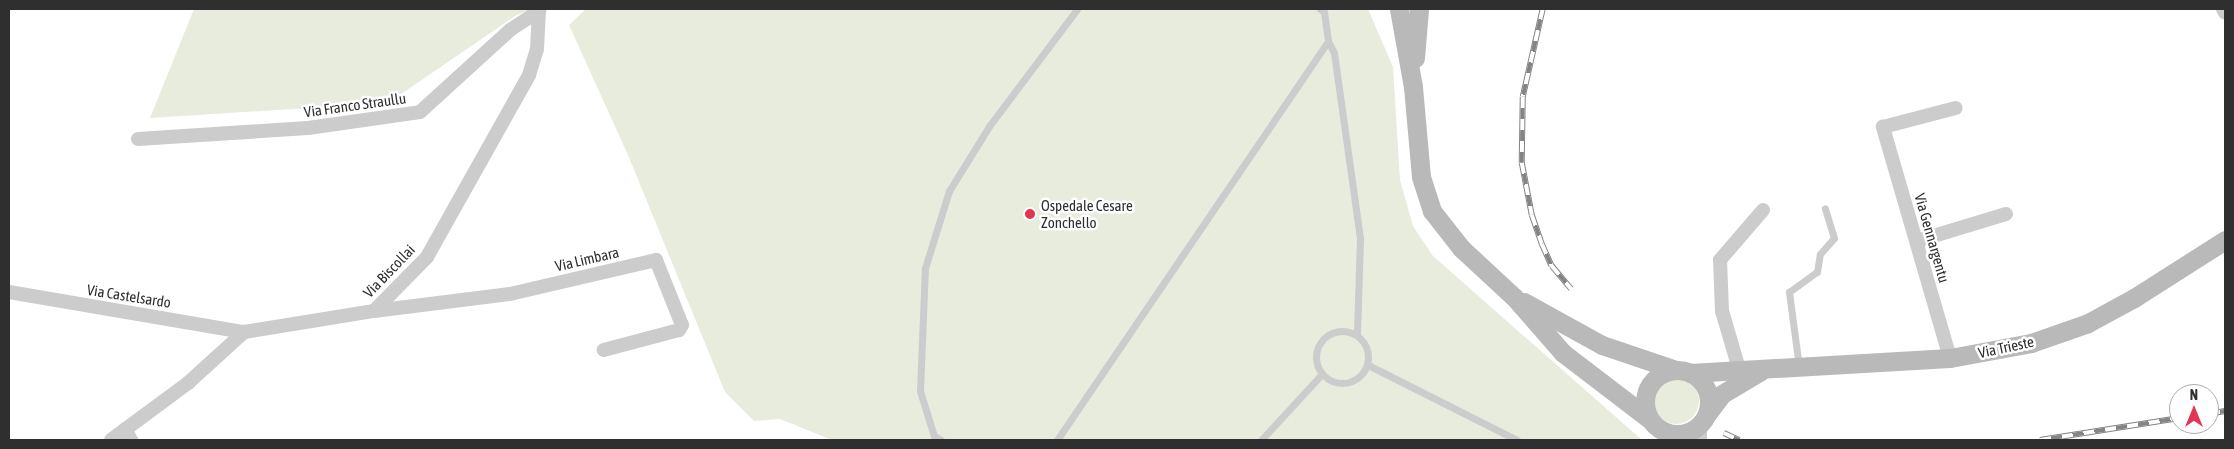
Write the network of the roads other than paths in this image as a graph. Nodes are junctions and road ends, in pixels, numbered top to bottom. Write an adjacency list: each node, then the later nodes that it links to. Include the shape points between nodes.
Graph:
1 (1077, 9): 34 (lane, via 990,125 948,191 925,268 920,391 934,436)
2 (1320, 9): 8 (lane, via 1324,12)
3 (1400, 9): 9 (main road)
4 (1419, 9): 9 (main road)
5 (2223, 9): 7 (street)
6 (539, 10): 11 (street, Via Franco Straullu, via 510,30 420,112 308,128); 19 (street, Via Biscollai, via 538,49 530,75 427,257)
7 (2225, 13)
8 (1328, 41): 21 (lane, via 1334,53 1360,238); 35 (lane)
9 (1413, 87): 18 (main road, via 1421,177 1432,211 1461,248)
10 (1956, 108): 16 (street, Via Gennargentu, via 1884,127)
11 (138, 139)
12 (1825, 208): 25 (lane, via 1834,238 1820,254 1817,272 1789,292)
13 (1763, 210): 26 (street, via 1720,260 1722,311)
14 (2006, 214): 16 (street)
15 (2225, 240): 23 (main road, Via Trieste, via 2088,323 2031,343)
16 (1916, 241): 23 (street, Via Gennargentu)
17 (9, 292): 20 (street, Via Castelsardo)
18 (1514, 297): 27 (main road, via 1602,344); 31 (main road, via 1562,353)
19 (374, 311): 20 (street, Via Biscollai); 22 (street, Via Limbara, via 510,294 656,260 682,325 679,330)
20 (244, 332): 32 (street)
21 (1357, 335): 24 (lane, via 1367,348); 29 (lane, via 1349,331 1332,333 1320,343 1316,359)
22 (604, 350)
23 (1950, 358): 25 (main road, Via Trieste)
24 (1368, 365): 29 (lane, via 1359,378 1344,384); 37 (lane)
25 (1799, 367): 28 (main road, Via Trieste)
26 (1739, 369): 27 (main road, Via Trieste); 28 (main road, Via Trieste)
27 (1683, 371): 30 (main road, via 1705,386 1708,395); 31 (main road, via 1660,374 1649,386 1644,402)
28 (1762, 371): 30 (main road, Via Trieste, via 1722,394)
29 (1322, 374): 36 (lane)
30 (1702, 427): 31 (main road, via 1681,434)
31 (1661, 430)
32 (128, 434): 33 (street)
33 (111, 440)
34 (941, 440)
35 (1057, 440)
36 (1261, 440)
37 (1517, 440)

